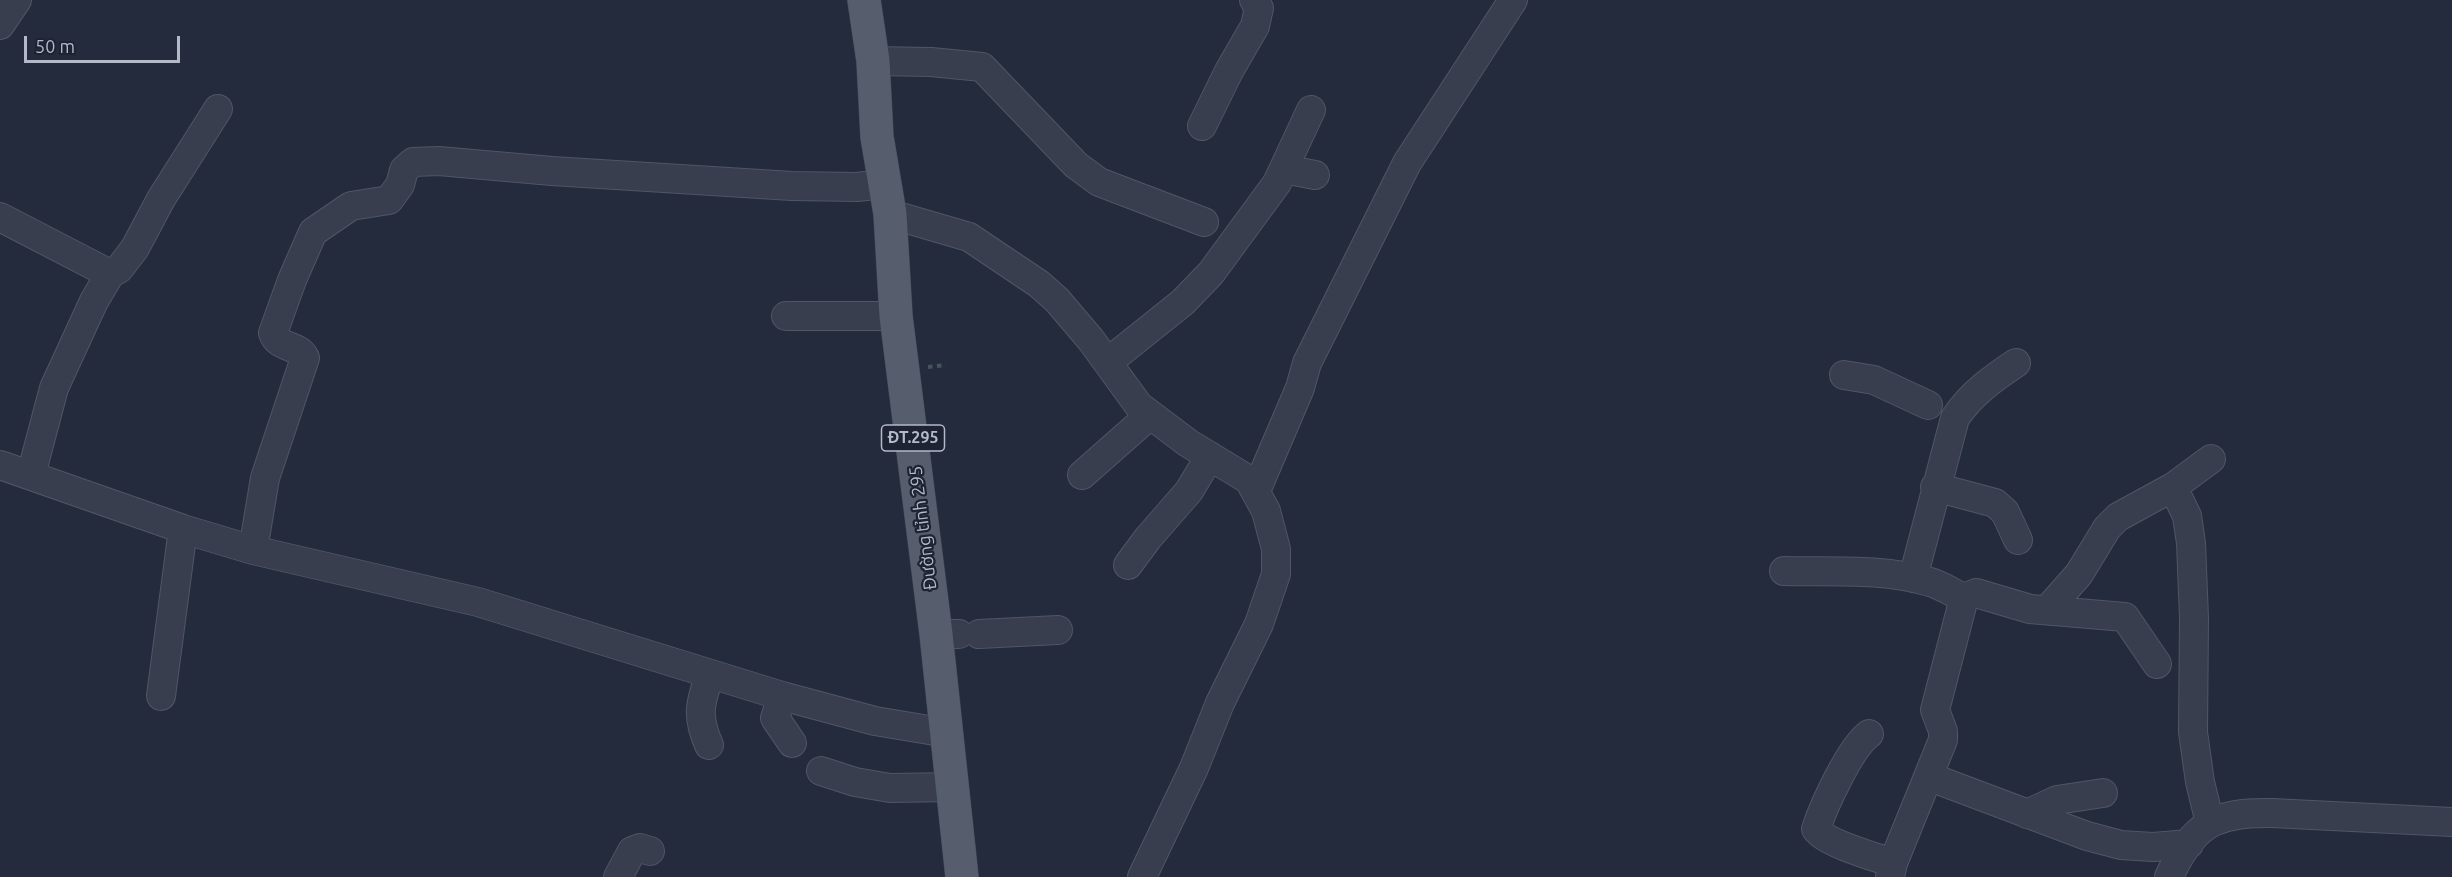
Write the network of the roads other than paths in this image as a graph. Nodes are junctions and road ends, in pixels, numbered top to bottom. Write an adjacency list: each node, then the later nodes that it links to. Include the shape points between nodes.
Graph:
1 (17, 0): 5 (street)
2 (864, 0): 6 (main road, Đường tỉnh 295 / ĐT.295)
3 (1254, 0): 9 (street, via 1259,8 1255,26)
4 (1513, 0): 30 (street, via 1407,163 1307,363)
5 (0, 25)
6 (873, 61): 12 (main road, Đường tỉnh 295 / ĐT.295, via 877,137); 14 (street, via 982,67 1076,165 1099,183)
7 (218, 109): 15 (street, via 135,248 119,269)
8 (1311, 110): 10 (street)
9 (1202, 126)
10 (1284, 169): 11 (street); 18 (street, via 1211,273 1183,302)
11 (1315, 175)
12 (887, 199): 17 (main road, Đường tỉnh 295 / ĐT.295); 18 (street, via 969,237 1039,284); 33 (street, via 857,187 552,171 439,160 413,162 404,170 400,185 389,200 351,207 313,232 292,280 273,333 280,343 300,351 305,358 265,478)
13 (0, 217): 15 (street)
14 (1204, 222)
15 (110, 274): 26 (street, via 54,388)
16 (786, 316): 17 (street)
17 (896, 316): 40 (main road, Đường tỉnh 295 / ĐT.295)
18 (1108, 362): 22 (street, via 1139,406)
19 (2016, 363): 21 (street, via 1987,382 1964,404)
20 (1844, 375): 21 (street, via 1874,380)
21 (1942, 411): 28 (street)
22 (1150, 415): 23 (street); 27 (street)
23 (1210, 456): 30 (street, via 1249,480); 34 (street, via 1189,490)
24 (2211, 459): 29 (street)
25 (0, 465): 26 (street)
26 (31, 475): 31 (street)
27 (1082, 475)
28 (1935, 487): 32 (street, via 1995,504 2005,512); 36 (street)
29 (2173, 488): 38 (street, via 2118,517 2079,574); 55 (street, via 2187,516 2191,543 2193,732)
30 (1256, 491): 61 (street, via 1276,549 1276,574 1259,624)
31 (183, 529): 33 (street); 43 (street)
32 (2018, 540)
33 (253, 550): 42 (street, via 478,602)
34 (1128, 565)
35 (1784, 571): 36 (street)
36 (1913, 578): 37 (street)
37 (1964, 598): 38 (street, via 1976,593 2030,609); 50 (street, via 1935,710 1943,740)
38 (2048, 609): 41 (street, via 2125,617)
39 (1058, 630): 40 (street)
40 (958, 634): 45 (main road, Đường tỉnh 295 / ĐT.295)
41 (2157, 664)
42 (710, 674): 44 (street); 48 (street, via 700,705 701,728)
43 (161, 696)
44 (782, 696): 45 (street, via 875,721); 47 (street, via 775,718)
45 (947, 733): 51 (main road, Đường tỉnh 295 / ĐT.295)
46 (1869, 734): 58 (street, via 1861,740 1816,829)
47 (792, 744)
48 (708, 745)
49 (821, 771): 51 (street, via 890,788)
50 (1930, 777): 53 (street); 58 (street)
51 (953, 787): 60 (main road, Đường tỉnh 295 / ĐT.295)
52 (2103, 793): 53 (street, via 2057,800)
53 (2027, 814): 56 (street, via 2121,845)
54 (2452, 822): 55 (street, via 2249,813)
55 (2210, 823): 56 (street)
56 (2189, 844): 62 (street)
57 (650, 851): 59 (street, via 633,851)
58 (1891, 870)
59 (618, 877)
60 (962, 877)
61 (1142, 877)
62 (2169, 877)

